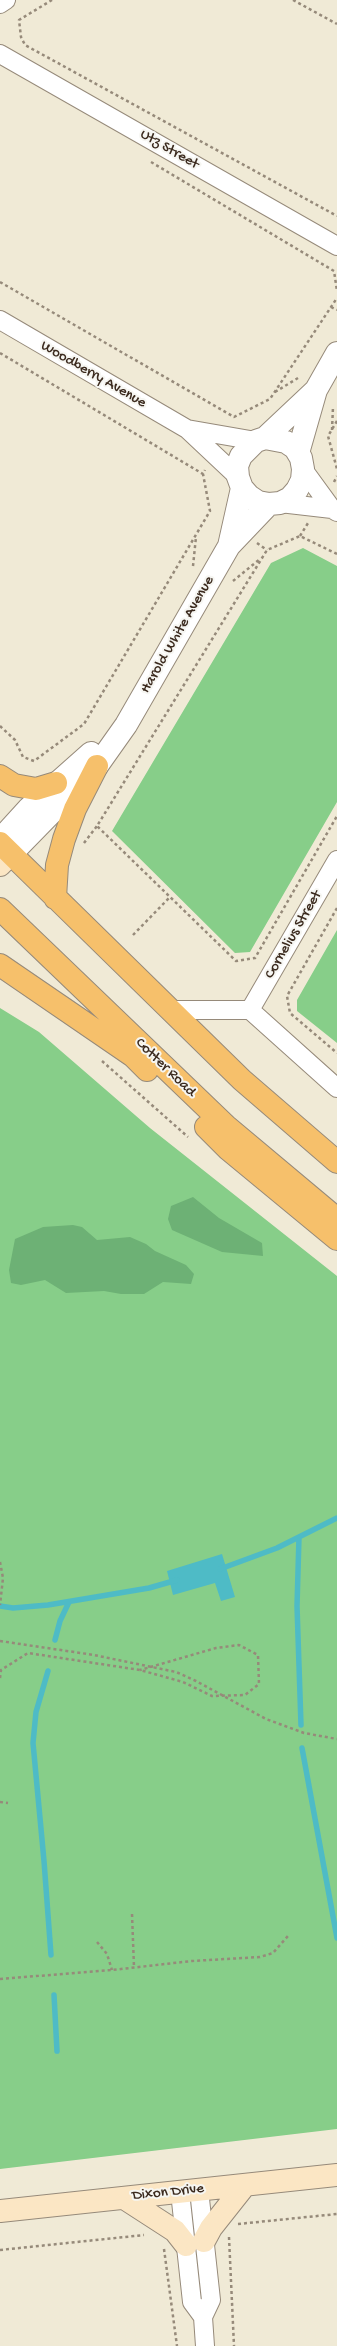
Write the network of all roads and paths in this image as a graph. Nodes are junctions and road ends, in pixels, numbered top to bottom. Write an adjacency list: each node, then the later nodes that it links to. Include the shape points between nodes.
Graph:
1 (6, 0): 4 (street)
2 (52, 0): 8 (path, via 19,20 21,37 25,45)
3 (293, 0): 5 (path)
4 (0, 4)
5 (337, 24)
6 (0, 54): 9 (street, Utz Street)
7 (150, 162): 11 (path)
8 (337, 216)
9 (337, 246)
10 (337, 266): 11 (path)
11 (334, 271): 13 (path)
12 (0, 282): 15 (path, via 234,417 270,399)
13 (337, 291)
14 (337, 298): 15 (path)
15 (331, 306): 16 (path)
16 (337, 310)
17 (0, 320): 22 (street, Woodberry Avenue)
18 (0, 353): 32 (path, via 203,474 210,511 84,724 34,761 23,757 15,740)
19 (337, 353): 20 (street)
20 (316, 390): 23 (street); 24 (street)
21 (337, 421): 25 (path, via 328,436)
22 (187, 429): 23 (street, Woodberry Avenue); 26 (street, Woodberry Avenue)
23 (260, 440): 24 (street, via 286,442); 26 (street, via 241,456 237,466)
24 (301, 461): 27 (street, via 302,480 297,490 290,498); 28 (street)
25 (337, 469)
26 (240, 482): 27 (street, via 258,502); 29 (street, Harold White Avenue)
27 (274, 503): 28 (street); 29 (street, Harold White Avenue)
28 (334, 511)
29 (229, 546): 31 (street, Harold White Avenue)
30 (337, 554): 37 (path, via 300,536 267,550)
31 (126, 725): 33 (street, Harold White Avenue); 35 (street, Harold White Avenue)
32 (0, 726)
33 (97, 766): 39 (street, Harold White Avenue); 41 (main road, via 75,809 64,839 57,865)
34 (0, 776): 35 (main road, via 14,784 36,790)
35 (56, 783): 39 (street, Harold White Avenue, via 28,809)
36 (337, 816): 42 (path, via 255,958 236,961)
37 (97, 826): 38 (path, via 85,843); 42 (path)
38 (80, 844)
39 (3, 851): 41 (main road)
40 (337, 860): 48 (street, Cornelius Street)
41 (55, 898): 47 (main road)
42 (169, 898): 45 (path)
43 (337, 908): 49 (path, via 287,996 290,1013)
44 (0, 909): 54 (main road, Cotter Road, via 226,1126)
45 (133, 935)
46 (0, 965): 55 (main road, via 134,1056 228,1149)
47 (170, 1010): 48 (street); 53 (main road, via 242,1080)
48 (250, 1010): 51 (street)
49 (337, 1053)
50 (100, 1060): 52 (path)
51 (337, 1088)
52 (194, 1142)
53 (337, 1162)
54 (337, 1219)
55 (337, 1239)
56 (0, 1562): 57 (path, via 3,1578)
57 (0, 1605)
58 (0, 1641): 59 (path)
59 (153, 1666): 60 (path); 62 (path, via 190,1678); 62 (path, via 216,1648 238,1645 258,1655 259,1684 245,1695)
60 (140, 1670): 61 (path, via 28,1653 1,1670); 62 (path, via 184,1682 212,1696)
61 (0, 1678)
62 (227, 1697): 63 (path, via 285,1727)
63 (337, 1739)
64 (0, 1802): 65 (path)
65 (8, 1803)
66 (132, 1914): 69 (path)
67 (288, 1936): 69 (path, via 274,1953 260,1957)
68 (97, 1942): 70 (path, via 107,1954)
69 (134, 1967): 70 (path)
70 (112, 1970): 71 (path)
71 (0, 1978)
72 (337, 2175): 73 (main road, Dixon Drive)
73 (245, 2185): 74 (main road, Dixon Drive); 79 (main road)
74 (189, 2191): 75 (main road, Dixon Drive); 79 (street)
75 (124, 2198): 76 (main road, Dixon Drive); 79 (main road, via 175,2231)
76 (0, 2211)
77 (337, 2214): 79 (path)
78 (146, 2234): 81 (path)
79 (207, 2235): 83 (street, via 192,2302 203,2317); 84 (path)
80 (163, 2248): 82 (path)
81 (0, 2250)
82 (177, 2346)
83 (205, 2346)
84 (234, 2346)

